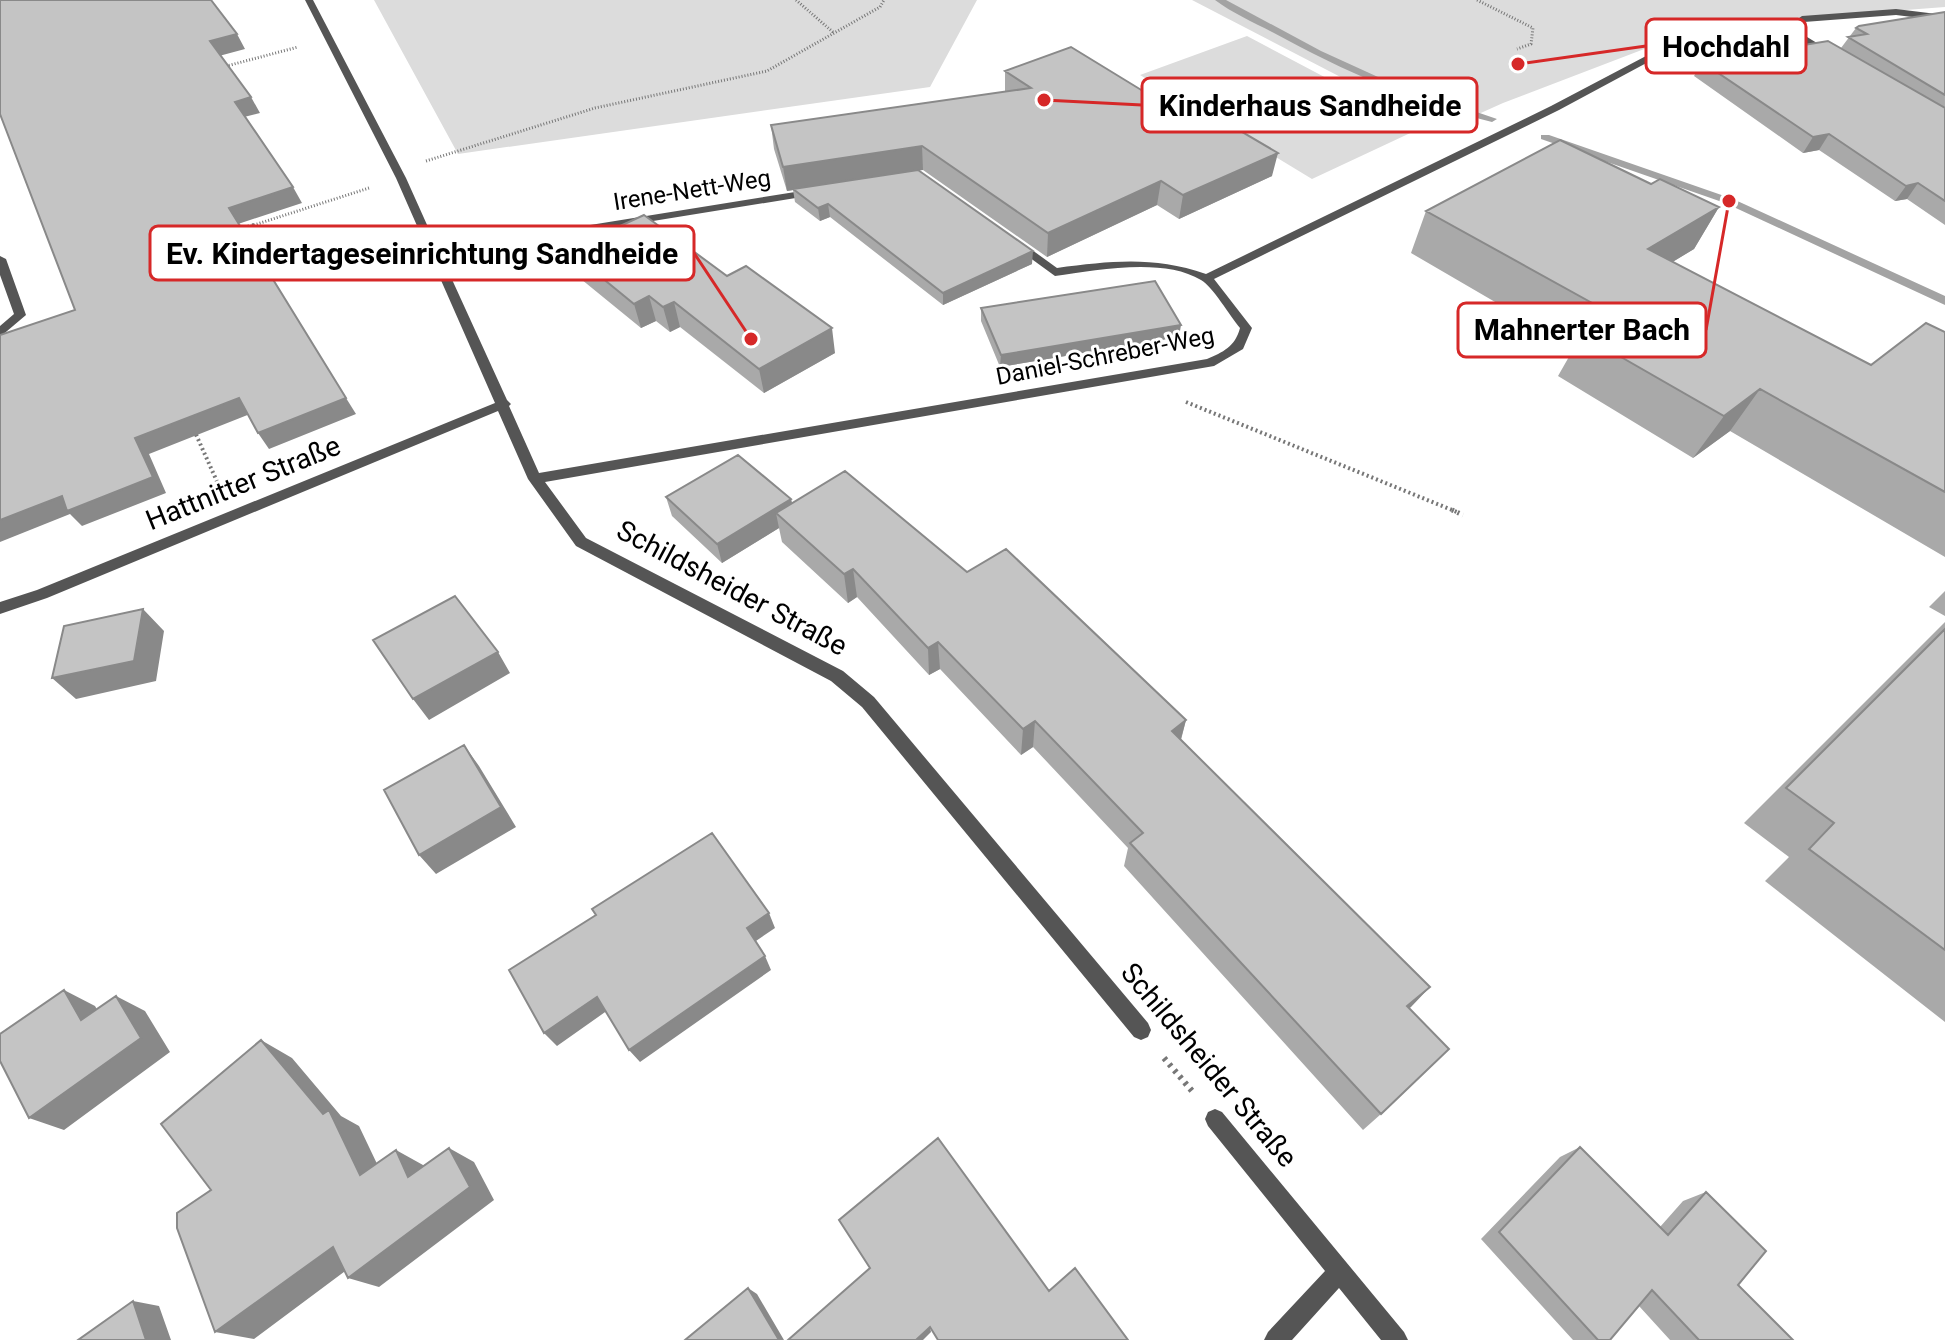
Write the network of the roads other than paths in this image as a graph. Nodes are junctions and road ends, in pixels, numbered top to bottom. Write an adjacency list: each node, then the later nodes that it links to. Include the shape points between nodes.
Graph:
1 (309, 0): 8 (street, Schildsheider Straße)
2 (1945, 18): 3 (street, via 1865,14 1802,19)
3 (1788, 29): 4 (street); 9 (street, via 1732,35 1649,58)
4 (1840, 61)
5 (829, 190): 8 (street, Irene-Nett-Weg, via 497,243)
6 (1008, 237): 9 (street, via 1055,272 1142,261)
7 (0, 259): 10 (street, via 20,315)
8 (439, 260): 11 (street, Schildsheider Straße)
9 (1207, 278): 12 (street, Daniel-Schreber-Weg, via 1246,328 1234,352 1210,363)
10 (0, 333)
11 (504, 404): 12 (street, Schildsheider Straße); 13 (street, Hattnitter Straße)
12 (535, 479): 14 (street, Schildsheider Straße, via 581,542 837,676 868,702)
13 (0, 608)
14 (1141, 1030)
15 (1215, 1119): 16 (street, Schildsheider Straße)
16 (1340, 1271): 17 (street); 18 (street, Schildsheider Straße)
17 (1276, 1340)
18 (1396, 1340)

